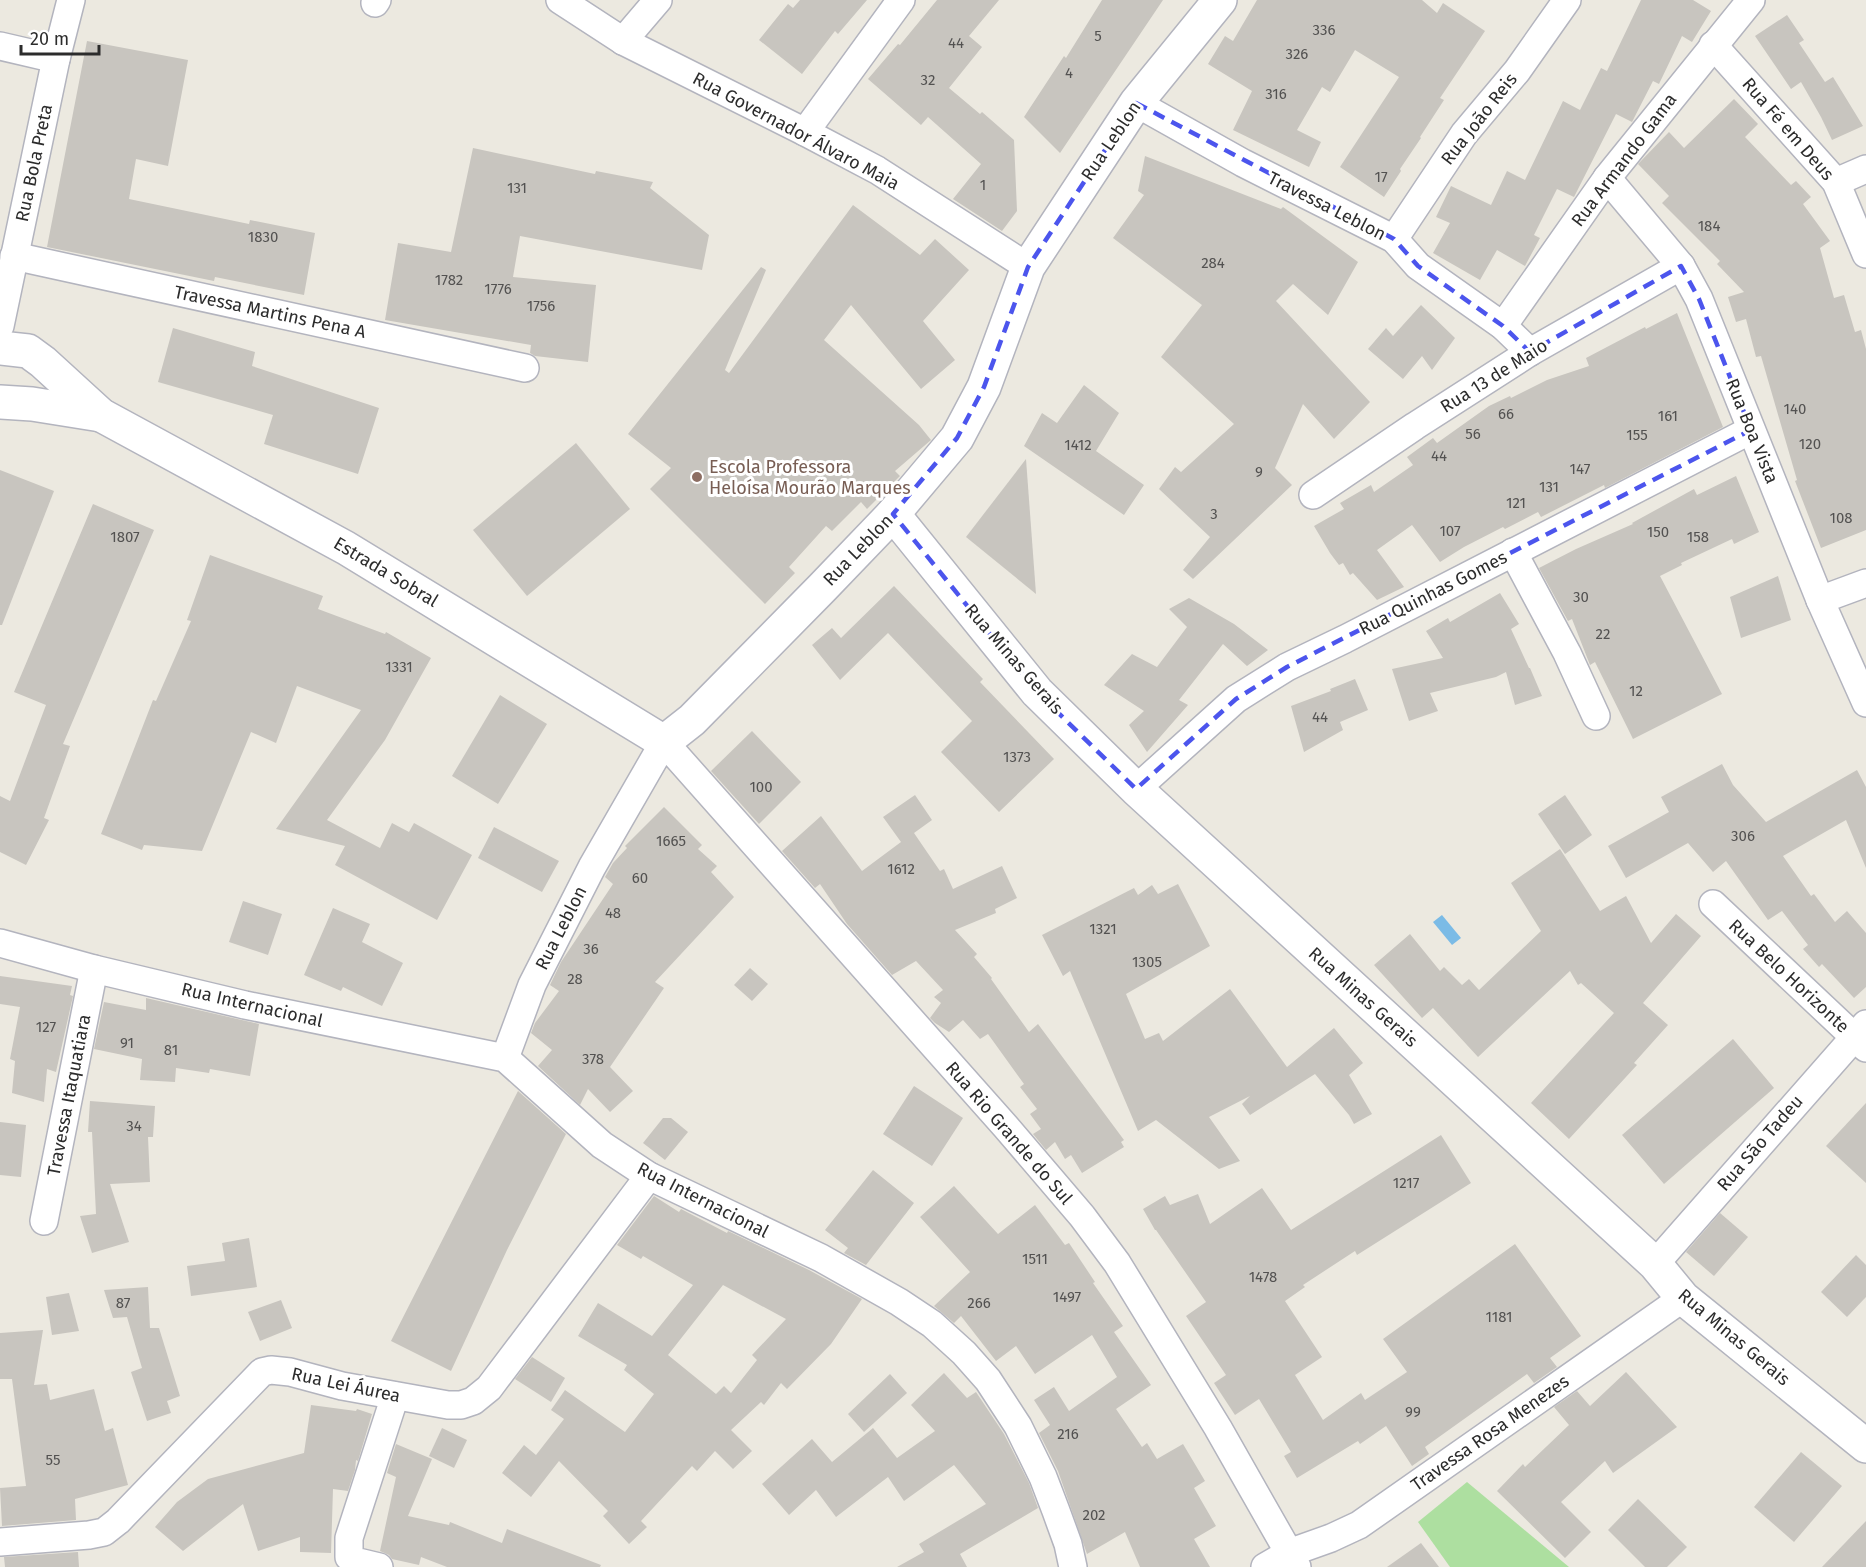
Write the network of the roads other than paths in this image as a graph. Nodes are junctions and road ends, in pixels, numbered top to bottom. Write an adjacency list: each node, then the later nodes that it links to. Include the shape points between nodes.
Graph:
1 (71, 0): 11 (street, Rua Bola Preta)
2 (560, 0): 8 (street, Rua Governador Álvaro Maia)
3 (658, 0): 8 (street)
4 (901, 0): 13 (street)
5 (1220, 0): 12 (street, Rua Leblon)
6 (1567, 0): 17 (street, Rua João Reis, via 1517,71 1464,134)
7 (1751, 0): 9 (street, Rua Armando Gama)
8 (623, 41): 13 (street, Rua Governador Álvaro Maia)
9 (1713, 45): 15 (street, Rua Armando Gama); 16 (street, Rua Fé em Deus)
10 (0, 46): 11 (street)
11 (56, 59): 19 (street, Rua Bola Preta)
12 (1136, 103): 17 (street, Travessa Leblon, via 1243,163); 21 (street, Rua Leblon)
13 (805, 132): 21 (street, Rua Governador Álvaro Maia, via 877,170)
14 (1866, 169): 16 (street)
15 (1606, 178): 20 (street, Rua Boa Vista); 23 (street, Rua Armando Gama)
16 (1836, 182): 18 (street, Rua Fé em Deus)
17 (1394, 239): 23 (street, Travessa Leblon, via 1418,266)
18 (1866, 254)
19 (14, 256): 22 (street, Rua Bola Preta); 27 (street, Travessa Martins Pena A)
20 (1681, 266): 25 (street, Rua 13 de Maio); 30 (street, Rua Boa Vista, via 1699,299)
21 (1028, 267): 32 (street, Rua Leblon, via 984,387 957,438)
22 (0, 326)
23 (1503, 326): 25 (street, Travessa Leblon)
24 (0, 348): 26 (street, Estrada Sobral, via 28,351)
25 (1530, 352): 31 (street, Rua 13 de Maio)
26 (44, 362): 28 (street); 29 (street, Estrada Sobral)
27 (525, 368)
28 (16, 403): 29 (street, Estrada Sobral)
29 (101, 415): 38 (street, Estrada Sobral, via 386,571)
30 (1751, 430): 33 (street, Rua Quinhas Gomes); 35 (street, Rua Boa Vista)
31 (1313, 495)
32 (893, 514): 38 (street, Rua Leblon, via 693,720); 39 (street, Rua Minas Gerais, via 1038,692)
33 (1513, 552): 37 (street); 39 (street, Rua Quinhas Gomes, via 1287,667 1236,699)
34 (1866, 583): 35 (street)
35 (1820, 600): 36 (street, Rua Boa Vista)
36 (1866, 703)
37 (1596, 716)
38 (664, 742): 44 (street, Rua Leblon, via 567,916 532,986); 52 (street, Rua Rio Grande do Sul, via 1082,1216 1117,1263)
39 (1136, 789): 47 (street, Rua Minas Gerais)
40 (1713, 904): 43 (street, Rua Belo Horizonte)
41 (0, 943): 42 (street, Rua Internacional)
42 (94, 969): 44 (street, Rua Internacional, via 245,1005); 46 (street, Travessa Itaquatiara)
43 (1862, 1036): 47 (street, Rua São Tadeu)
44 (505, 1058): 45 (street, Rua Internacional, via 602,1145)
45 (649, 1176): 49 (street, Rua Lei Áurea, via 489,1389 462,1405); 54 (street, Rua Internacional, via 821,1258 899,1302 964,1353 988,1380 1018,1426 1056,1511)
46 (44, 1221)
47 (1655, 1264): 48 (street, Rua Minas Gerais)
48 (1683, 1298): 50 (street, Rua Minas Gerais); 52 (street, Travessa Rosa Menezes, via 1359,1525)
49 (395, 1396): 51 (street, Rua Lei Áurea, via 290,1372 262,1372 104,1532); 53 (street, via 348,1546 354,1562)
50 (1866, 1446)
51 (0, 1542)
52 (1293, 1560): 55 (street, Travessa Rosa Menezes)
53 (379, 1567)
54 (1073, 1567)
55 (1265, 1567)

